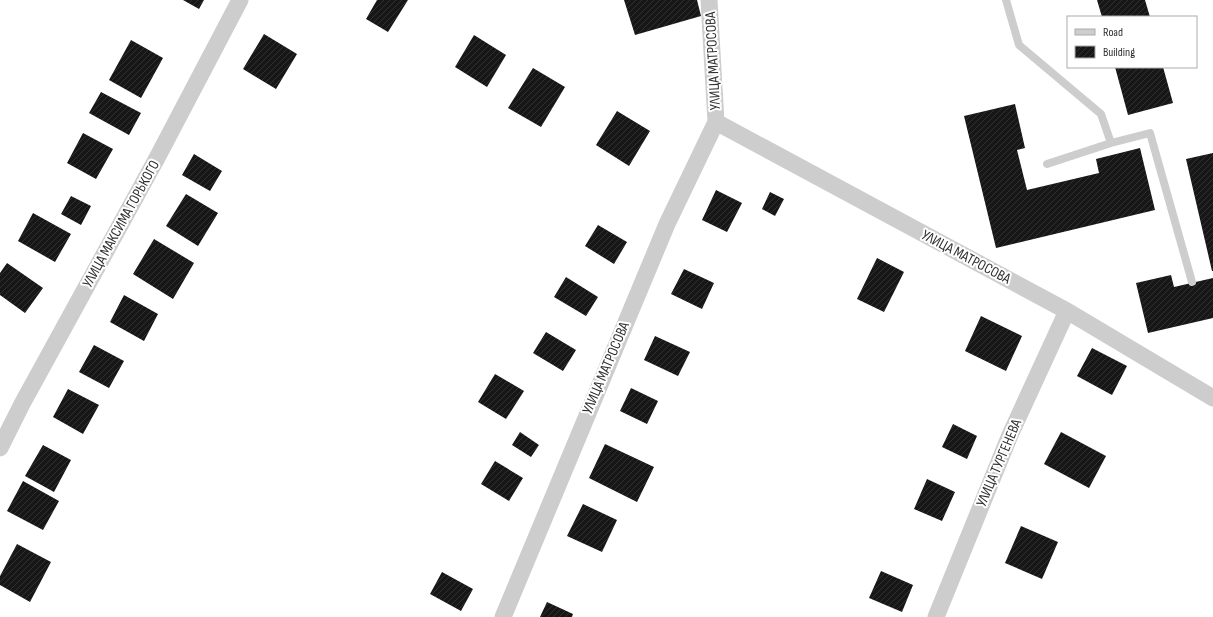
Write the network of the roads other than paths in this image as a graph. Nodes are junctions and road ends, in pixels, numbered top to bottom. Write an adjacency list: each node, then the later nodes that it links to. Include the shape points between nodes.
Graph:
1 (240, 0): 10 (street, УЛИЦА МАКСИМА ГОРЬКОГО)
2 (709, 0): 4 (street, УЛИЦА МАТРОСОВА)
3 (1006, 0): 5 (lane, via 1019,45 1101,114)
4 (716, 122): 8 (street, УЛИЦА МАТРОСОВА); 11 (street, УЛИЦА МАТРОСОВА, via 667,224)
5 (1111, 143): 6 (lane); 7 (lane, via 1150,133)
6 (1047, 164)
7 (1192, 282)
8 (1067, 312): 9 (street, УЛИЦА МАТРОСОВА); 12 (street, УЛИЦА ТУРГЕНЕВА, via 1010,434)
9 (1213, 398)
10 (0, 448)
11 (503, 617)
12 (936, 617)

